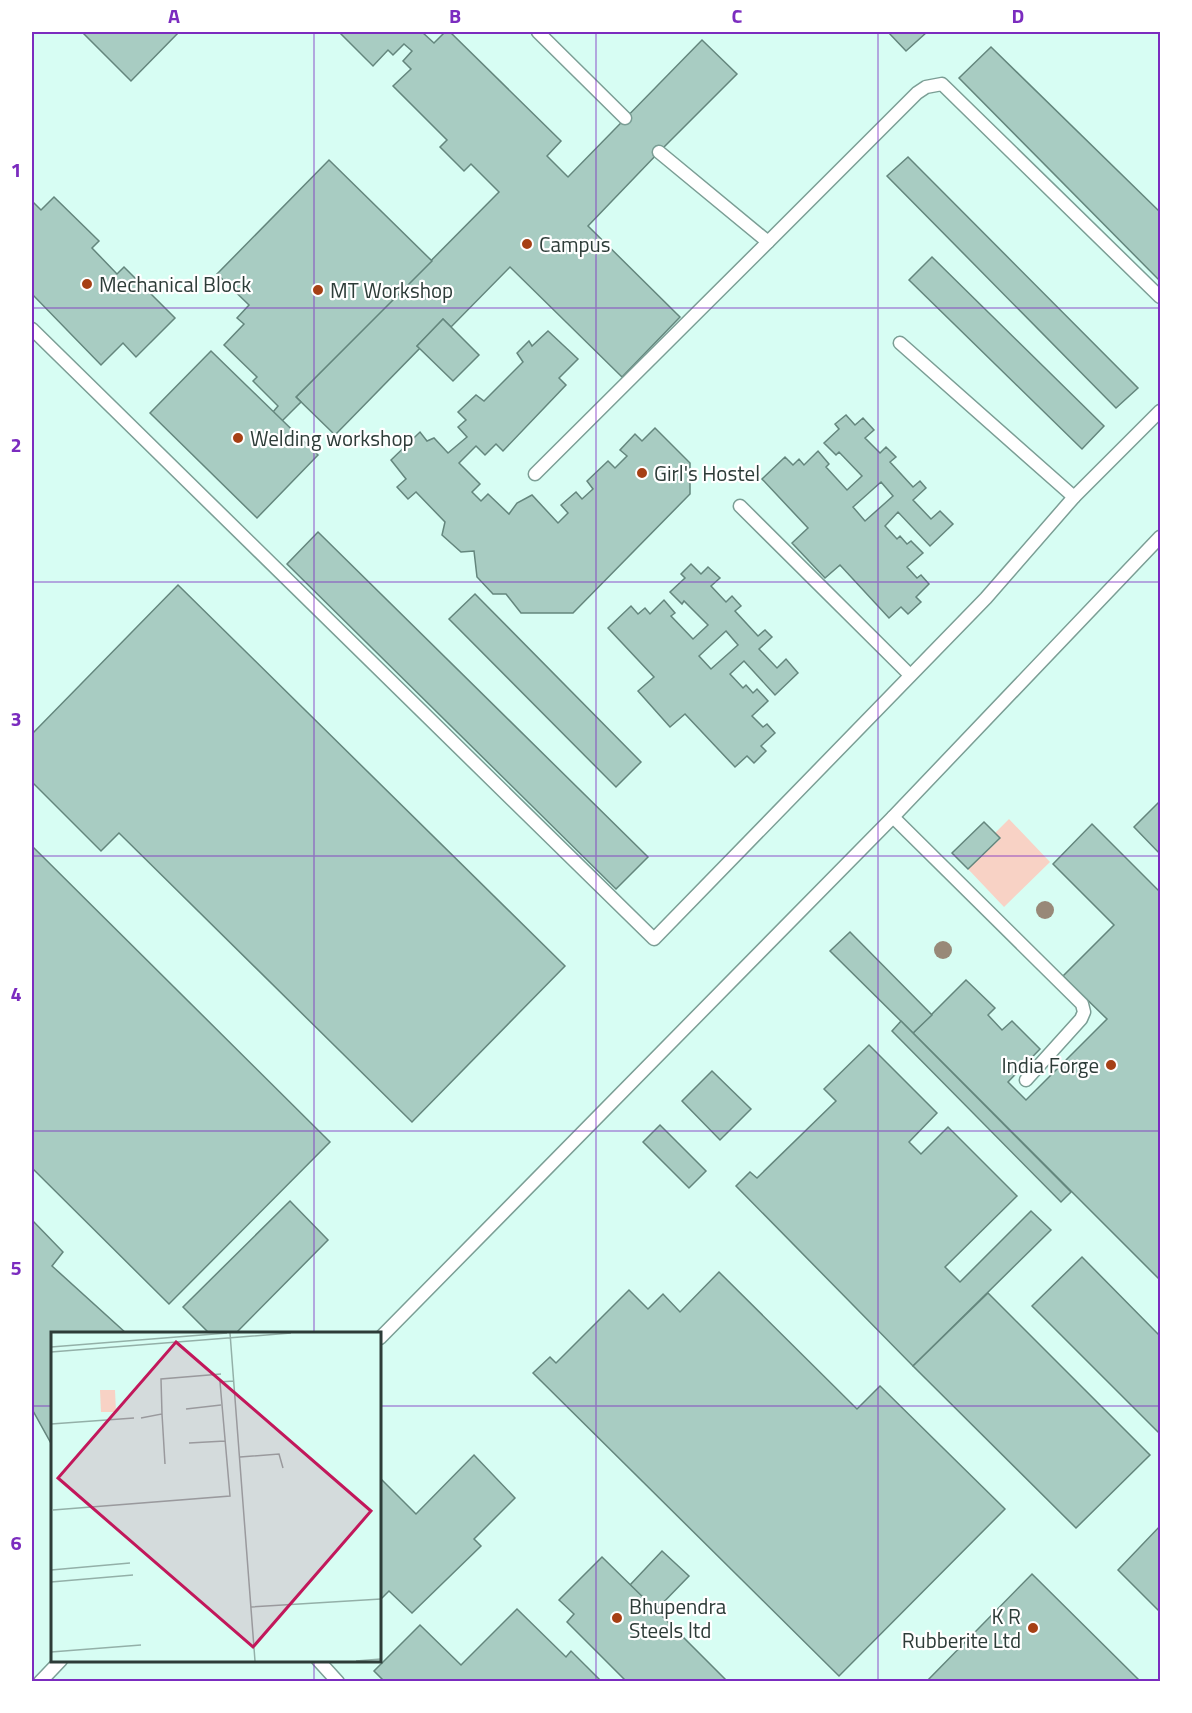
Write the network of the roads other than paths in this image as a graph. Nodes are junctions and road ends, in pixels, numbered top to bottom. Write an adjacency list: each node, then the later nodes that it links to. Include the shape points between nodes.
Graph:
1 (538, 32): 2 (lane)
2 (625, 118)
3 (659, 152): 4 (lane)
4 (768, 242): 5 (lane, via 917,93 942,84); 9 (lane)
5 (1161, 297)
6 (32, 329): 13 (lane, via 654,939)
7 (900, 343): 10 (lane)
8 (1161, 411): 10 (lane)
9 (535, 474)
10 (1074, 497): 13 (lane, via 986,598)
11 (740, 506): 13 (lane)
12 (1161, 537): 14 (lane)
13 (910, 675)
14 (893, 818): 15 (lane, via 1082,1004 1081,1019); 16 (lane)
15 (1026, 1080)
16 (381, 1337)
17 (59, 1662): 19 (lane)
18 (320, 1662): 20 (lane)
19 (40, 1682)
20 (338, 1682)

